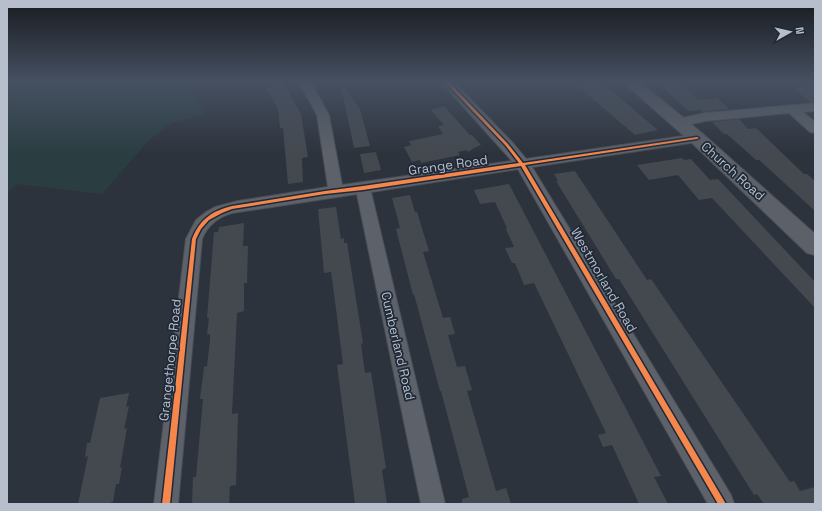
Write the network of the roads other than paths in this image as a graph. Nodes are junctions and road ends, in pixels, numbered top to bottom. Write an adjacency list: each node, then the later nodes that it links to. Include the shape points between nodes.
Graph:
1 (318, 106): 11 (street, via 323,115)
2 (469, 106): 9 (street, Westmorland Road)
3 (658, 106): 6 (main road, Church Road)
4 (815, 107): 5 (street)
5 (792, 109): 6 (street, via 705,117); 7 (street)
6 (678, 123): 8 (main road, Church Road)
7 (815, 129)
8 (697, 138): 9 (street, Grange Road); 13 (main road, Church Road)
9 (523, 165): 10 (street, Grange Road); 16 (street, Westmorland Road)
10 (363, 188): 11 (street, Grange Road); 15 (street, Cumberland Road)
11 (336, 191): 12 (street, Grange Road, via 230,209)
12 (205, 221): 14 (street, Grangethorpe Road, via 194,239)
13 (814, 244)
14 (166, 504)
15 (433, 504)
16 (722, 504)

